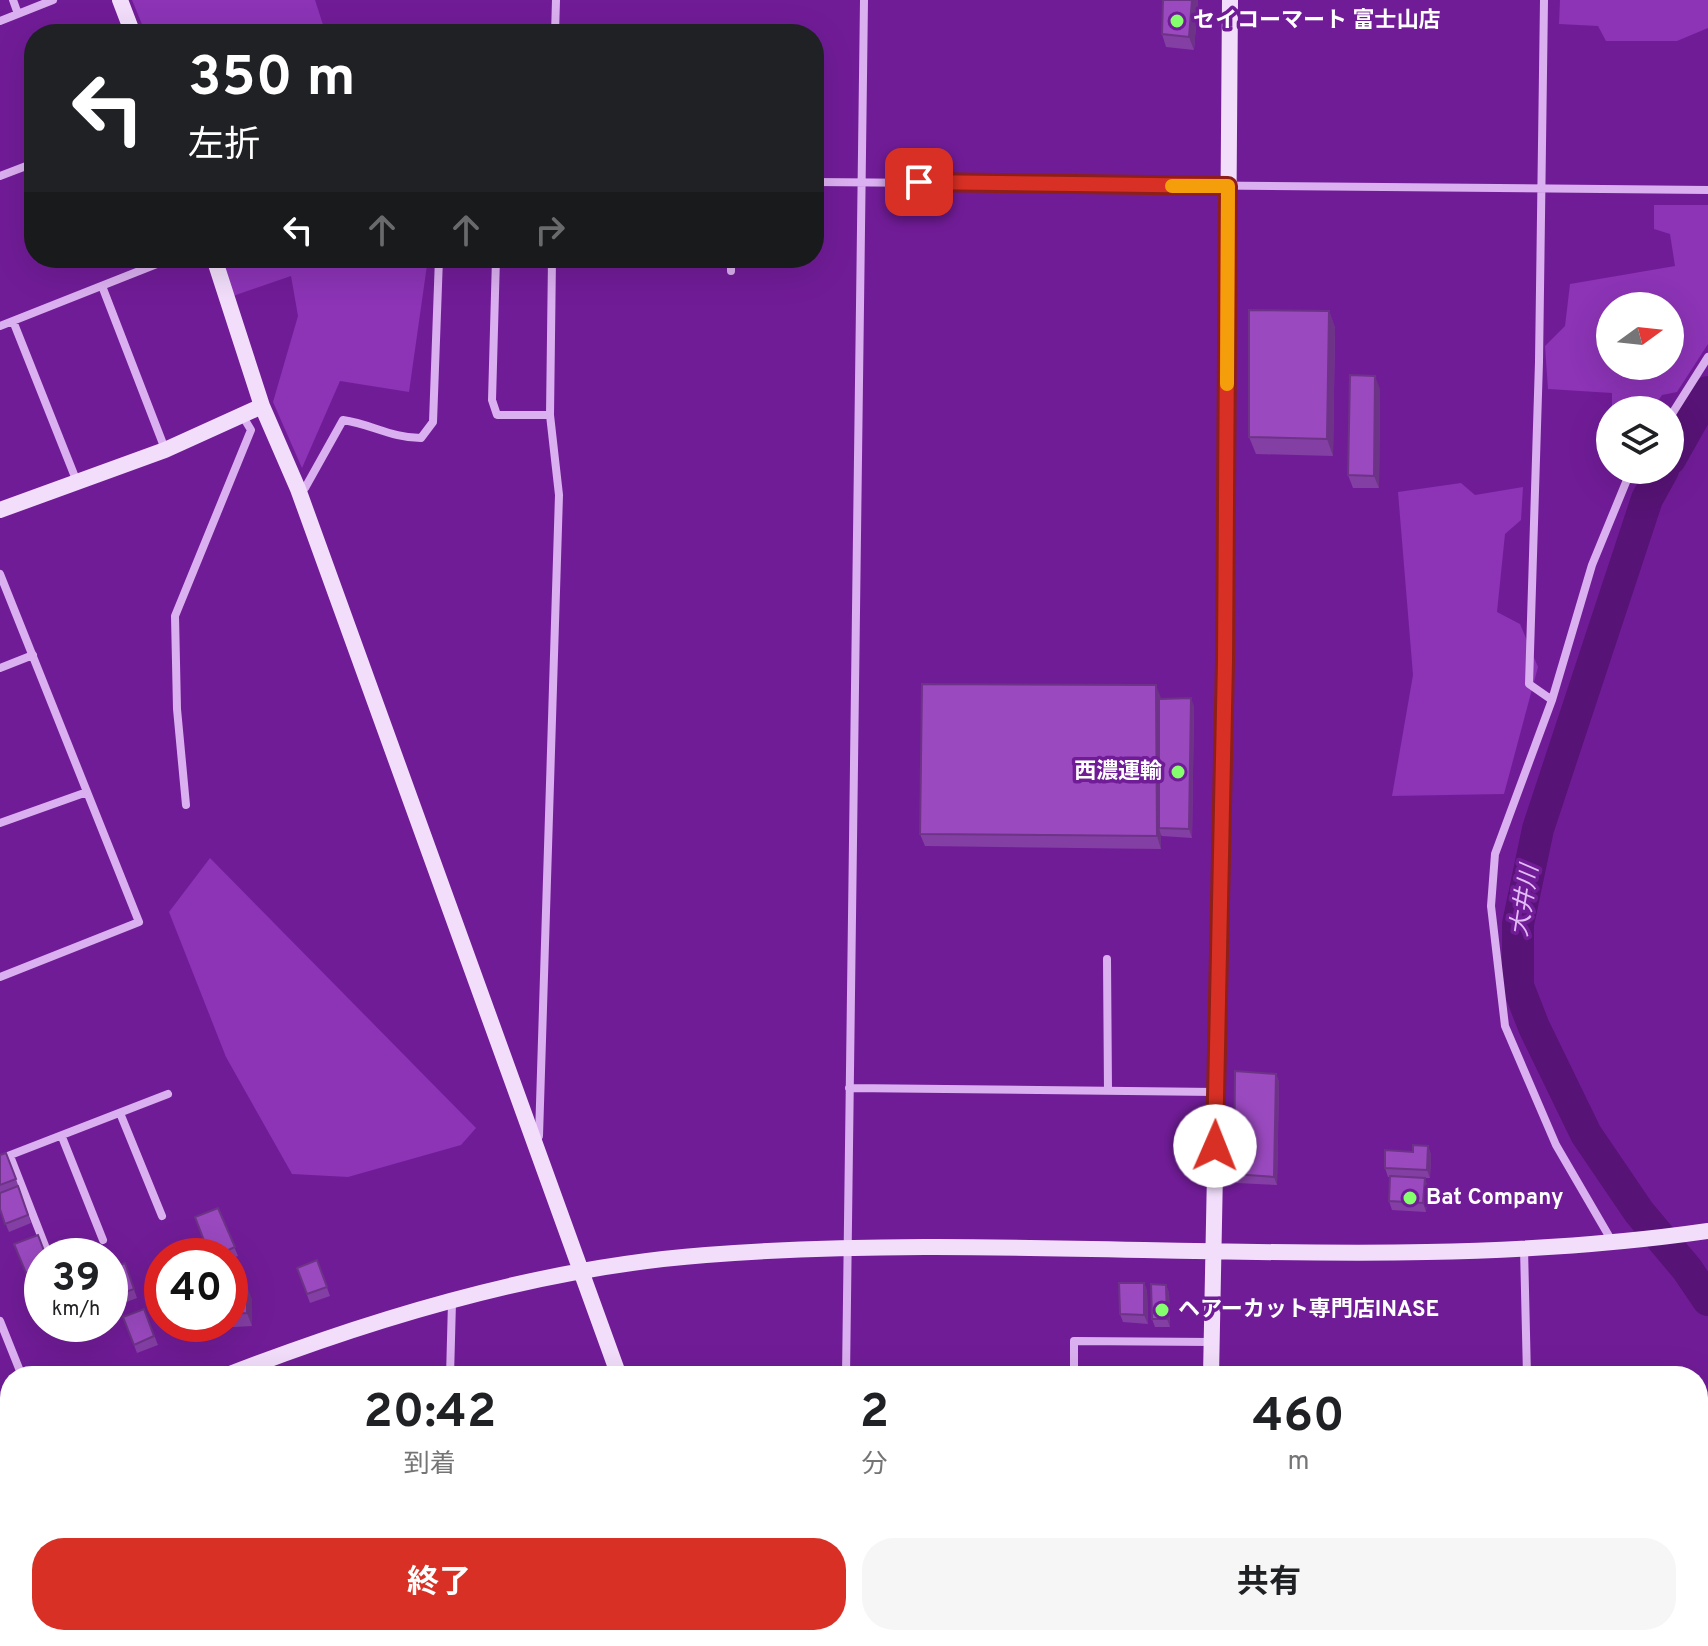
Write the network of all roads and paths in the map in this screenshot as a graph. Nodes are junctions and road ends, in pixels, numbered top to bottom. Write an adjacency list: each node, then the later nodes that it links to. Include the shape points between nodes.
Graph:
1 (13, 0): 8 (street)
2 (53, 0): 8 (street)
3 (120, 0): 10 (street)
4 (556, 0): 11 (street)
5 (864, 0): 15 (street)
6 (1230, 0): 16 (street)
7 (1544, 0): 17 (street)
8 (18, 14): 9 (street)
9 (0, 21)
10 (129, 24)
11 (555, 24)
12 (24, 167): 13 (street)
13 (0, 176)
14 (824, 182): 15 (street)
15 (863, 182): 16 (street); 46 (street)
16 (1228, 186): 17 (street); 48 (street)
17 (1543, 188): 18 (street); 40 (street, via 1529,684)
18 (1708, 190)
19 (147, 268): 24 (street)
20 (217, 268): 29 (street)
21 (439, 268): 35 (street, via 433,422 421,438 397,438 366,423 343,420 305,488)
22 (496, 268): 31 (street, via 492,400 497,415)
23 (552, 268): 31 (street)
24 (102, 286): 25 (street); 32 (street)
25 (13, 321): 26 (street); 33 (street)
26 (0, 326)
27 (1708, 357): 28 (street)
28 (1683, 396)
29 (262, 406): 30 (street); 35 (street)
30 (242, 415): 32 (street); 42 (street, via 251,430 175,616)
31 (550, 415): 54 (street, via 559,495 538,1129)
32 (165, 450): 33 (street)
33 (77, 482): 36 (street)
34 (1625, 484): 40 (street, via 1592,565)
35 (298, 489): 54 (street)
36 (0, 510)
37 (0, 574): 38 (street)
38 (33, 655): 39 (street); 41 (street)
39 (0, 668)
40 (1552, 700): 59 (street, via 1495,854 1491,906 1496,965 1505,1026 1556,1145)
41 (87, 792): 43 (street); 45 (street, via 139,922)
42 (186, 805)
43 (0, 823)
44 (1107, 959): 47 (street)
45 (0, 977)
46 (849, 1088): 47 (street); 60 (street)
47 (1108, 1091): 48 (street)
48 (1216, 1092): 62 (street)
49 (168, 1094): 50 (street)
50 (120, 1113): 51 (street); 55 (street)
51 (62, 1137): 52 (street); 58 (street)
52 (10, 1156): 53 (street); 57 (street)
53 (0, 1159)
54 (542, 1160): 63 (street)
55 (162, 1216)
56 (1708, 1231): 59 (street)
57 (42, 1238)
58 (102, 1238)
59 (1613, 1243): 61 (street)
60 (847, 1248): 62 (street); 63 (street, via 703,1255); 71 (street)
61 (1524, 1248): 62 (street); 74 (street)
62 (1213, 1252): 66 (street)
63 (582, 1271): 64 (street); 70 (street)
64 (452, 1302): 68 (street, via 354,1327); 69 (street)
65 (0, 1321): 67 (street)
66 (1212, 1342): 72 (street, via 1074,1341); 73 (street)
67 (18, 1366)
68 (251, 1366)
69 (450, 1366)
70 (615, 1366)
71 (846, 1366)
72 (1074, 1366)
73 (1211, 1366)
74 (1527, 1366)

